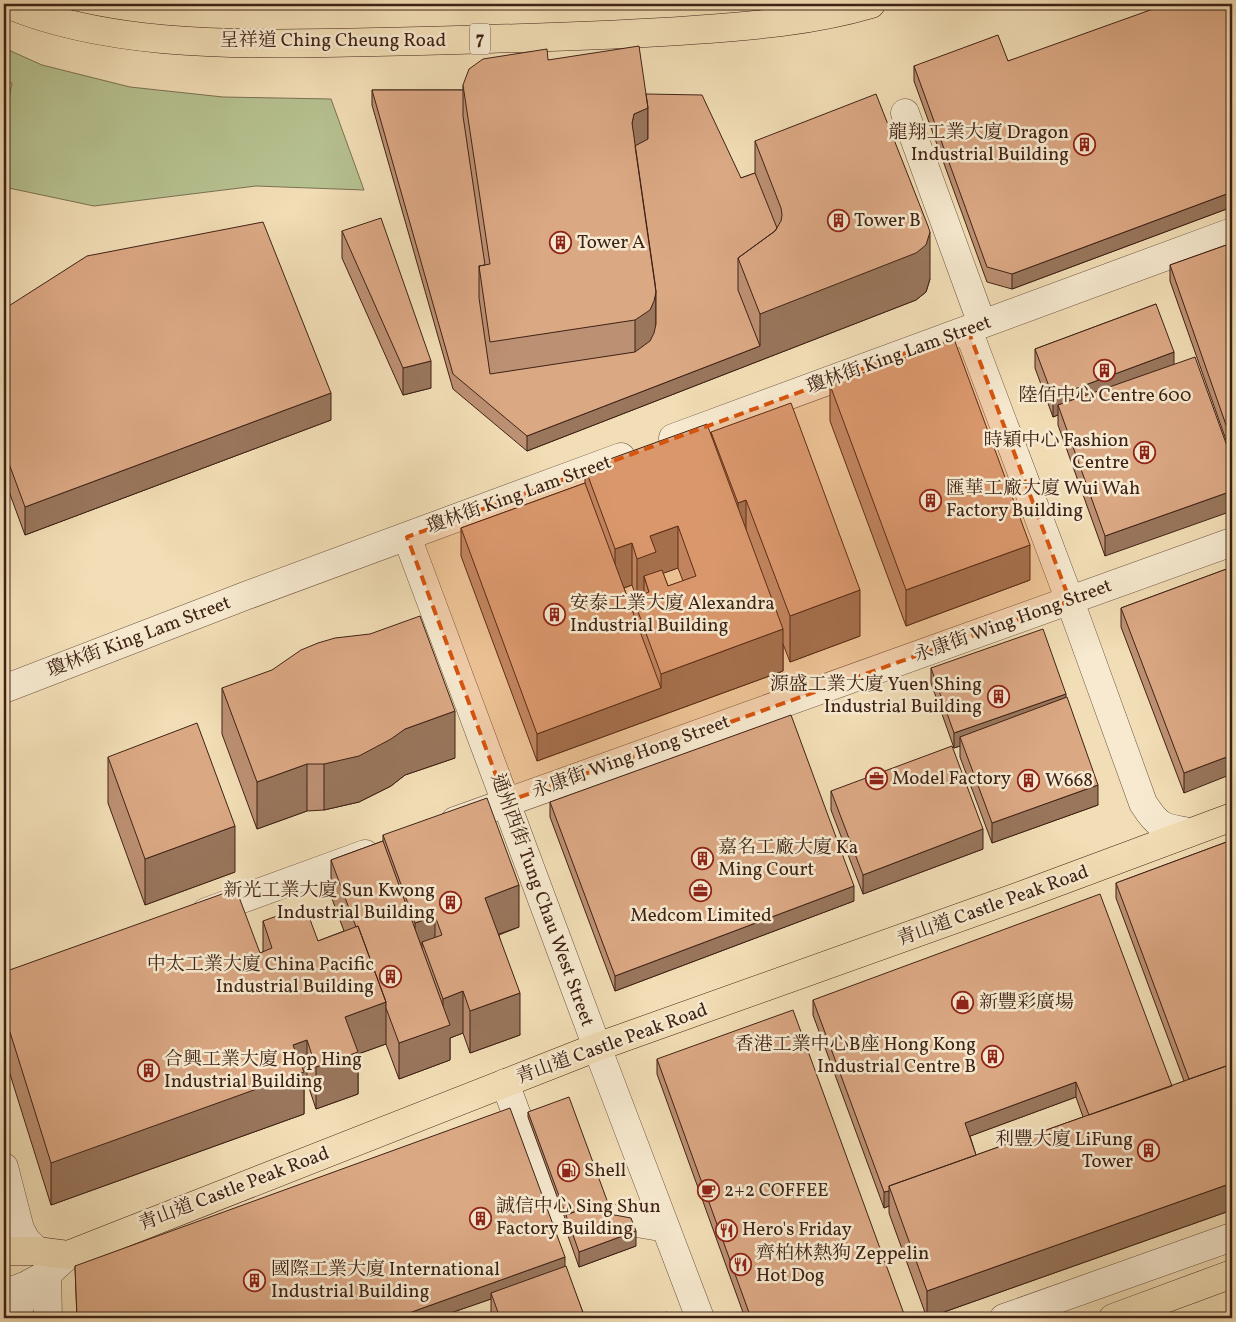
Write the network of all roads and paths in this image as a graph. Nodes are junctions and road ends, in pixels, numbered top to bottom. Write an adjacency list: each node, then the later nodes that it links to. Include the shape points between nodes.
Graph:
1 (7, 4): 2 (main road, 呈祥道 Ching Cheung Road / 7, via 88,28 161,39 266,44 613,36 753,26)
2 (870, 4)
3 (905, 113): 5 (street)
4 (1232, 232): 5 (street, 瓊林街 King Lam Street)
5 (975, 327): 6 (street, 瓊林街 King Lam Street); 8 (street)
6 (407, 537): 9 (street, 瓊林街 King Lam Street); 10 (street, 通州西街 Tung Chau West Street)
7 (1232, 542): 8 (street, 永康街 Wing Hong Street)
8 (1070, 601): 10 (street, 永康街 Wing Hong Street); 13 (street, via 1143,803 1154,820 1168,829)
9 (4, 689)
10 (506, 802): 12 (street, 永康街 Wing Hong Street); 16 (street, 通州西街 Tung Chau West Street)
11 (1232, 817): 13 (main road, 青山道 Castle Peak Road)
12 (431, 830)
13 (1190, 832): 16 (main road, 青山道 Castle Peak Road)
14 (385, 847): 15 (street)
15 (180, 922)
16 (597, 1047): 17 (main road, 青山道 Castle Peak Road); 21 (street, 通州西街 Tung Chau West Street)
17 (506, 1083): 20 (street, via 532,1122 554,1181 551,1208); 25 (main road, 青山道 Castle Peak Road, via 68,1255)
18 (4, 1167): 25 (street, via 20,1230 26,1240)
19 (602, 1190): 20 (street)
20 (612, 1218): 21 (street)
21 (666, 1228): 28 (street, 通州西街 Tung Chau West Street)
22 (1232, 1237): 29 (street, via 1191,1238 1026,1296)
23 (4, 1251): 25 (main road)
24 (1232, 1274): 30 (main road)
25 (29, 1276): 26 (street); 27 (street)
26 (16, 1318)
27 (48, 1318)
28 (700, 1318)
29 (1004, 1318)
30 (1113, 1318)

